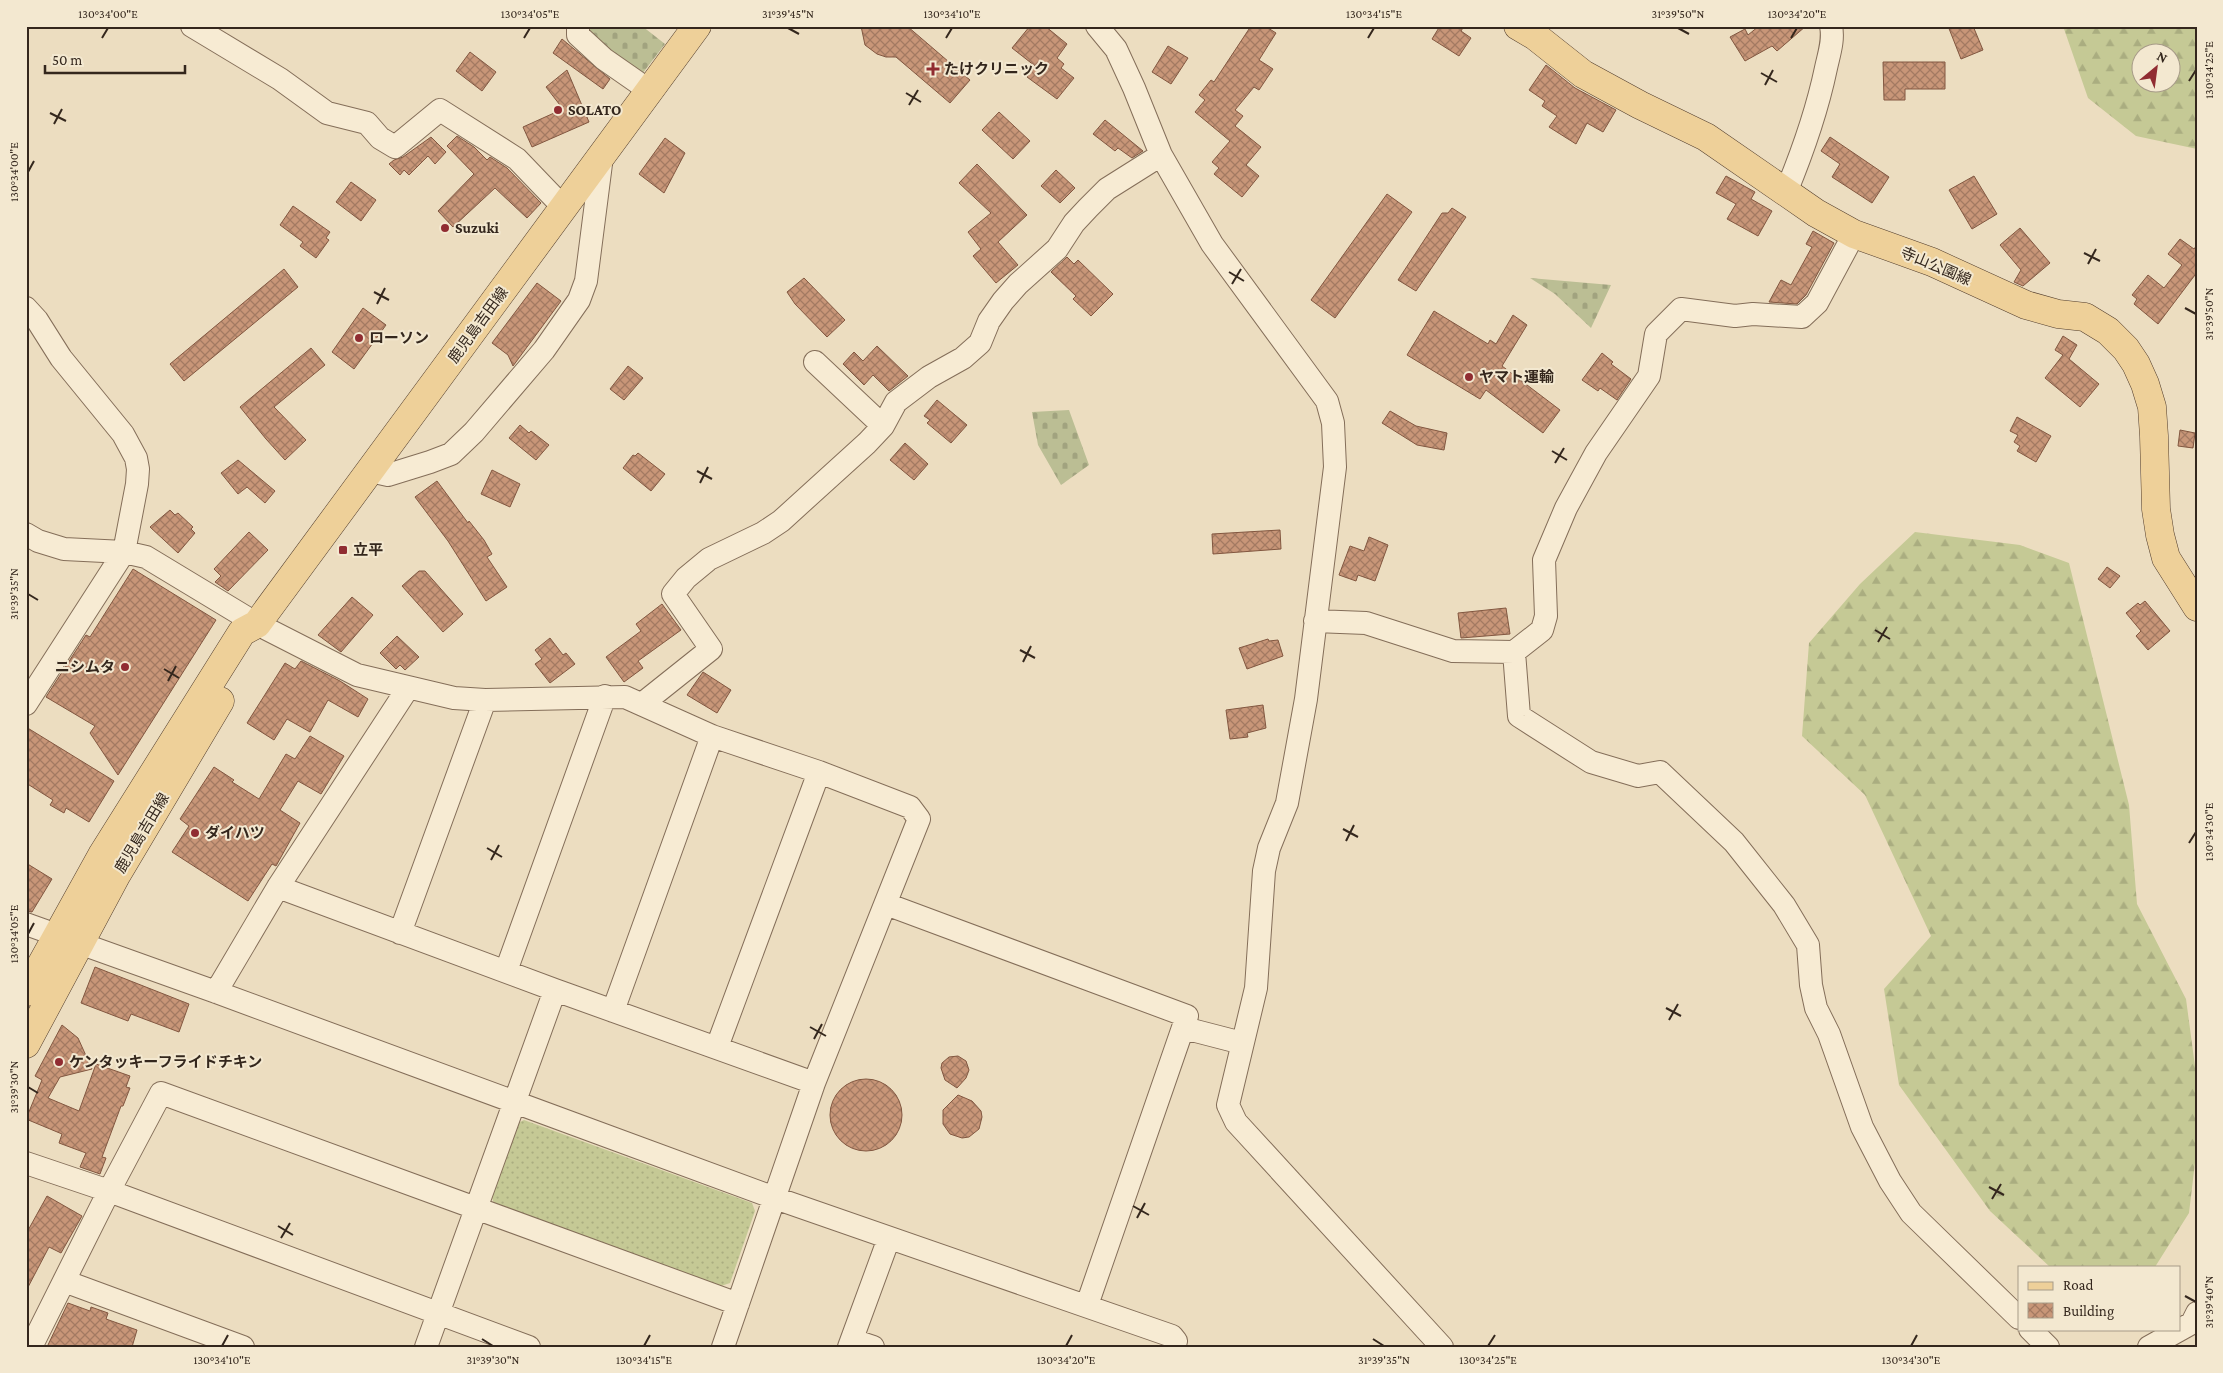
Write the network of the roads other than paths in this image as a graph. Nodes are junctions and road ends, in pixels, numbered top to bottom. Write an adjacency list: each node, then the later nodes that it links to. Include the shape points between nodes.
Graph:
1 (192, 26): 11 (street, via 280,79 327,113 366,123 395,148 440,110 517,159)
2 (578, 26): 7 (street, via 578,36)
3 (698, 26): 7 (main road, 鹿児島吉田線)
4 (1097, 26): 8 (street, via 1116,49)
5 (1518, 26): 10 (main road, 寺山公園線, via 1583,74 1706,138)
6 (1831, 26): 10 (street, via 1831,45 1819,99)
7 (650, 91): 9 (main road, 鹿児島吉田線)
8 (1161, 155): 15 (street, via 1106,189 1074,223 1057,249 1003,302 980,342 963,358 929,377 896,402); 20 (street, via 1212,244 1327,401 1333,424 1335,467)
9 (602, 156): 11 (main road, 鹿児島吉田線); 16 (street, via 586,281 579,300 544,350 451,454 388,475)
10 (1786, 192): 12 (main road, 寺山公園線, via 1816,214)
11 (564, 208): 16 (main road, 鹿児島吉田線)
12 (1854, 234): 19 (main road, 寺山公園線, via 1932,262 2026,305 2085,317 2108,331 2126,349 2145,384 2152,408 2156,509 2166,558); 22 (street, via 1817,303 1802,317 1735,316 1681,308 1656,334 1649,376 1596,453 1566,508 1544,560 1546,616 1542,630)
13 (26, 308): 18 (street, via 38,320 61,358 123,434 136,458 137,484)
14 (815, 362): 15 (street)
15 (883, 426): 27 (street, via 781,521 709,559 672,594 711,649)
16 (370, 471): 21 (main road, 鹿児島吉田線)
17 (26, 534): 18 (street, via 64,549)
18 (124, 552): 21 (street, via 146,556); 26 (street)
19 (2197, 607)
20 (1316, 621): 22 (street, via 1366,623 1453,651); 41 (street, via 1287,803 1269,848 1264,871 1256,988)
21 (257, 624): 23 (street, via 357,675); 34 (main road, 鹿児島吉田線, via 238,637 102,855)
22 (1514, 652): 55 (street, via 1519,716 1591,762 1638,776 1660,772 1734,842 1784,905 1808,945 1816,1008 1829,1034 1862,1127 1890,1181 1911,1213)
23 (408, 688): 25 (street, via 454,698); 30 (street)
24 (605, 696): 25 (street); 27 (street, via 625,697); 35 (street)
25 (484, 700): 33 (street)
26 (26, 704)
27 (642, 704): 28 (street)
28 (712, 736): 29 (street); 39 (street)
29 (819, 772): 31 (street, via 910,807 919,819); 43 (street)
30 (278, 887): 33 (street); 38 (street)
31 (886, 904): 40 (street, via 1187,1016); 44 (street)
32 (26, 924): 34 (street)
33 (400, 933): 35 (street)
34 (68, 940): 37 (main road, 鹿児島吉田線); 38 (street); 42 (main road, 鹿児島吉田線)
35 (506, 971): 36 (street)
36 (555, 990): 39 (street); 45 (street)
37 (26, 992)
38 (216, 992): 45 (street)
39 (612, 1011): 43 (street)
40 (1184, 1028): 41 (street); 53 (street)
41 (1242, 1043): 66 (street, via 1228,1105 1236,1122)
42 (26, 1044)
43 (717, 1047): 44 (street)
44 (814, 1083): 48 (street)
45 (515, 1103): 48 (street); 49 (street)
46 (26, 1163): 47 (street)
47 (109, 1191): 49 (street, via 161,1093); 51 (street); 54 (street)
48 (775, 1198): 50 (street); 52 (street)
49 (476, 1209): 52 (street); 54 (street)
50 (889, 1238): 53 (street); 58 (street)
51 (64, 1281): 59 (street); 60 (street)
52 (738, 1304): 63 (street)
53 (1087, 1305): 65 (street, via 1172,1336 1176,1341)
54 (438, 1313): 61 (street); 62 (street)
55 (2018, 1317)
56 (2195, 1322): 68 (street)
57 (2031, 1330): 67 (street)
58 (850, 1343): 64 (street)
59 (31, 1347)
60 (243, 1347)
61 (426, 1347)
62 (529, 1347)
63 (723, 1347)
64 (873, 1347)
65 (1174, 1347)
66 (1442, 1347)
67 (2048, 1347)
68 (2149, 1347)

